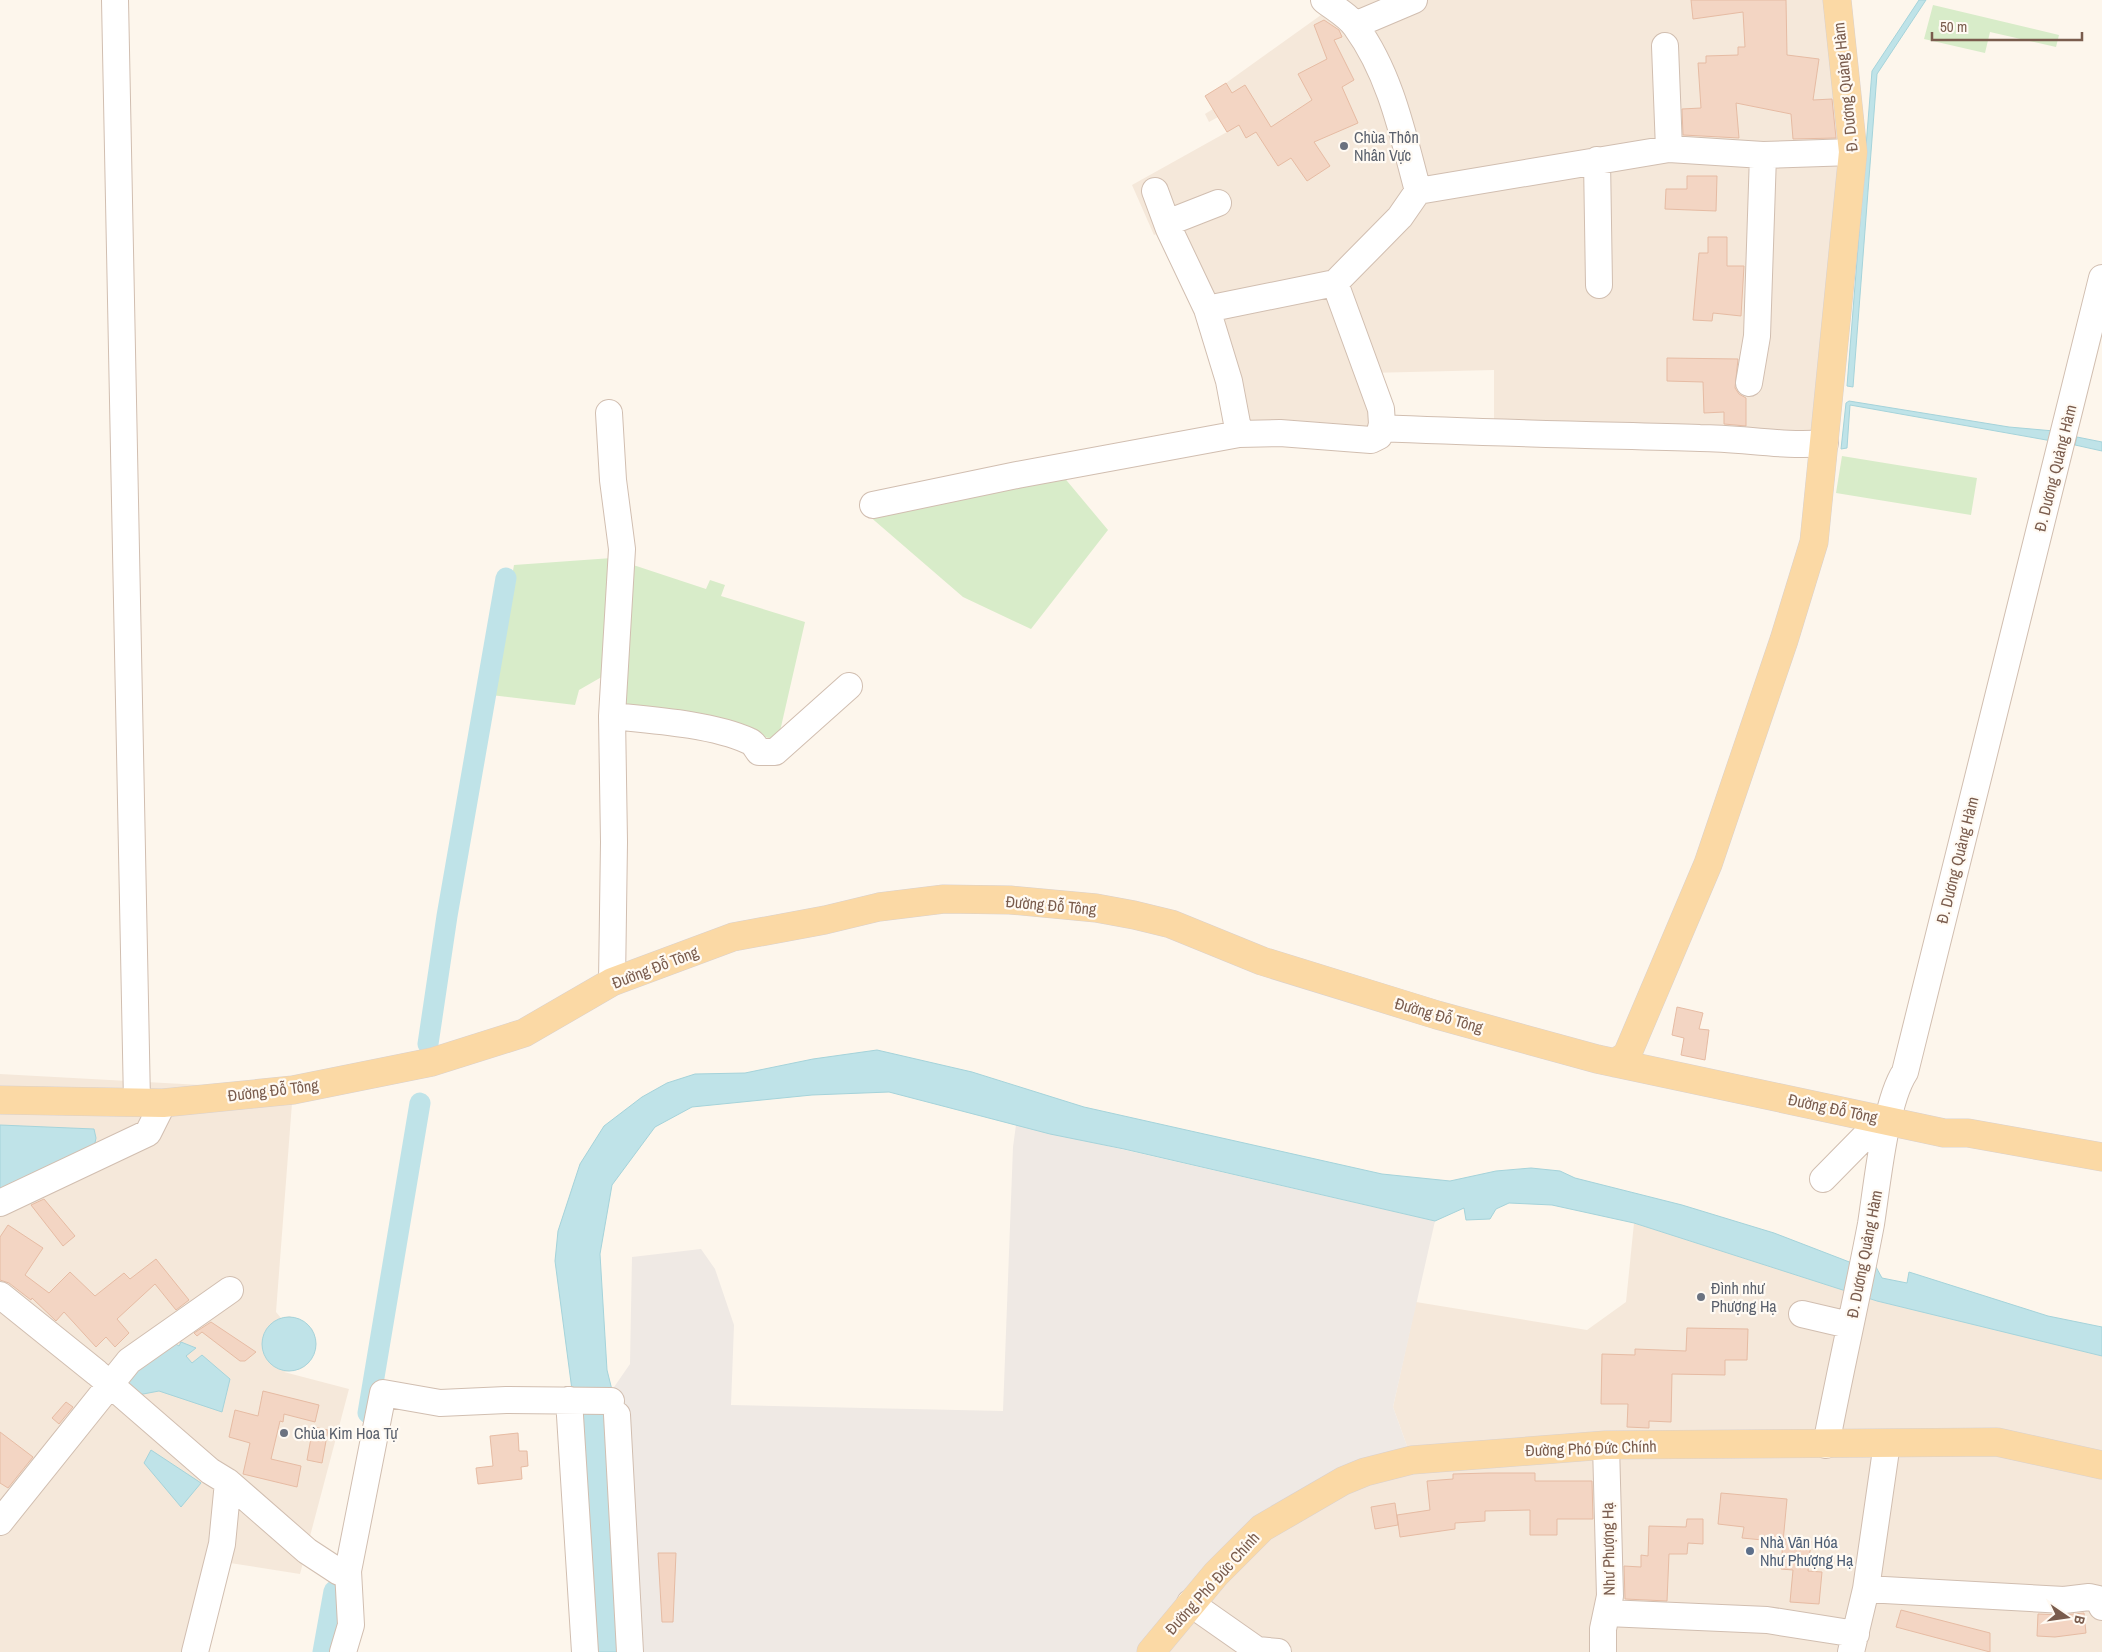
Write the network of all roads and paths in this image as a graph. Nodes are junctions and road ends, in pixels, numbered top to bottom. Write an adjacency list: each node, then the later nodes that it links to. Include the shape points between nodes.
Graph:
1 (115, 0): 30 (street)
2 (1324, 0): 5 (street)
3 (1837, 0): 8 (main road, Đ. Dương Quảng Hàm)
4 (1399, 3): 5 (street)
5 (1355, 25): 12 (street, via 1379,66 1397,115)
6 (1665, 46): 7 (street)
7 (1669, 149): 9 (street); 10 (street)
8 (1853, 152): 9 (street); 23 (main road, Đ. Dương Quảng Hàm)
9 (1763, 155): 19 (street, via 1757,336)
10 (1597, 160): 12 (street); 17 (street)
11 (1154, 191): 14 (street)
12 (1418, 192): 16 (street, via 1400,217)
13 (1218, 203): 14 (street)
14 (1166, 223): 18 (street)
15 (2102, 278): 31 (street, Đ. Dương Quảng Hàm, via 1905,1072)
16 (1335, 283): 18 (street); 21 (street, via 1381,409)
17 (1600, 285)
18 (1207, 309): 22 (street, via 1229,382)
19 (1749, 383)
20 (609, 413): 26 (street, via 622,549)
21 (1381, 428): 22 (street, via 1379,436 1371,440 1280,433); 23 (street, via 1494,434 1725,438 1804,445)
22 (1240, 434): 24 (street)
23 (1825, 443): 28 (main road, Đ. Dương Quảng Hàm, via 1814,542 1784,640 1708,864 1627,1054)
24 (873, 505)
25 (849, 686): 26 (street, via 763,760 750,741 668,722)
26 (612, 716): 27 (street)
27 (612, 982): 28 (main road, Đường Đỗ Tông, via 733,937 879,907 944,899 1010,900 1096,908 1170,924 1262,961 1437,1015); 30 (main road, Đường Đỗ Tông, via 524,1033 432,1062 293,1090)
28 (1615, 1063): 31 (main road, Đường Đỗ Tông)
29 (0, 1100): 30 (main road, Đường Đỗ Tông)
30 (150, 1103): 34 (street, via 148,1134)
31 (1886, 1119): 32 (main road, Đường Đỗ Tông, via 1944,1133 1968,1133); 33 (street); 38 (street, Đ. Dương Quảng Hàm, via 1866,1251)
32 (2102, 1157)
33 (1823, 1179)
34 (0, 1203)
35 (230, 1290): 39 (street, via 129,1361)
36 (0, 1295): 39 (street)
37 (1802, 1314): 38 (street)
38 (1850, 1320): 43 (street, Đ. Dương Quảng Hàm)
39 (110, 1384): 45 (street); 46 (street)
40 (570, 1400): 47 (street, via 440,1403 386,1382); 55 (street); 56 (street, via 614,1408)
41 (1887, 1443): 43 (main road, Đường Phó Đức Chính); 44 (main road, Đường Phó Đức Chính, via 1997,1442); 48 (street)
42 (1606, 1445): 43 (main road, Đường Phó Đức Chính); 49 (main road, Đường Phó Đức Chính, via 1412,1460 1365,1472 1322,1492 1262,1528); 51 (street, Như Phượng Hạ, via 1610,1596)
43 (1826, 1445)
44 (2102, 1465)
45 (228, 1482): 47 (street, via 307,1551 339,1572); 53 (street, via 222,1544)
46 (0, 1522)
47 (348, 1571): 54 (street, via 351,1625)
48 (1866, 1589): 50 (street, via 2064,1600 2089,1597 2098,1599); 52 (street)
49 (1190, 1603): 57 (main road, Đường Phó Đức Chính); 58 (street, via 1257,1650)
50 (2102, 1607)
51 (1607, 1614): 52 (street, via 1767,1620); 59 (street, Như Phượng Hạ)
52 (1854, 1643)
53 (195, 1652)
54 (343, 1652)
55 (585, 1652)
56 (630, 1652)
57 (1150, 1652)
58 (1278, 1652)
59 (1603, 1652)

